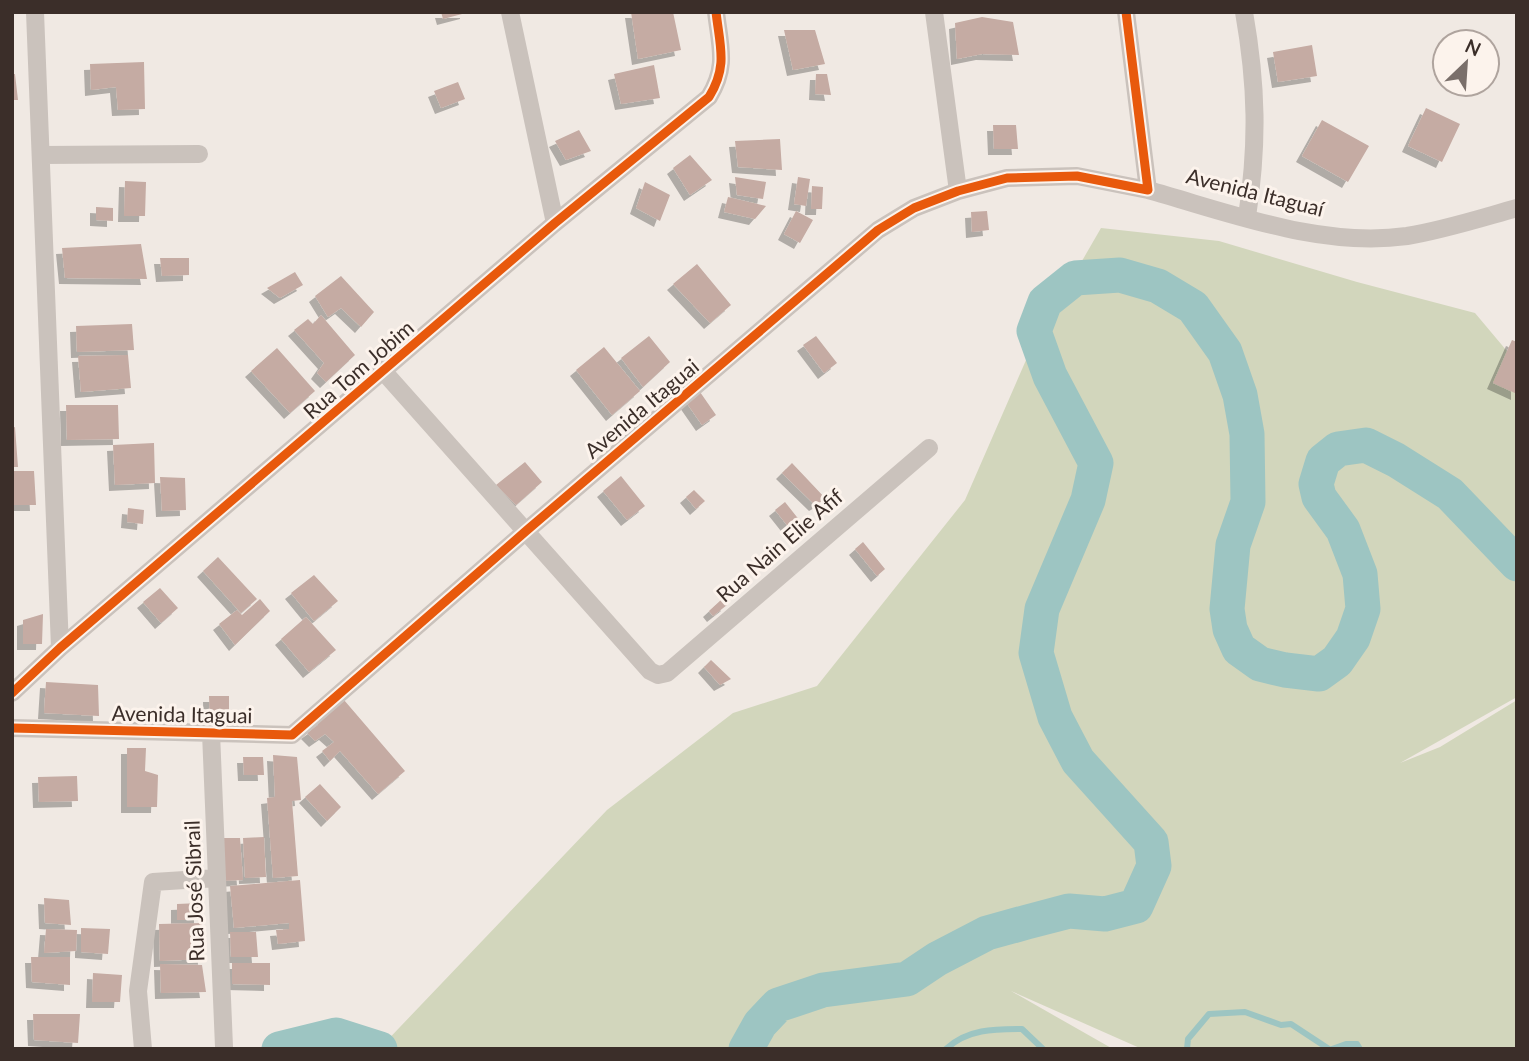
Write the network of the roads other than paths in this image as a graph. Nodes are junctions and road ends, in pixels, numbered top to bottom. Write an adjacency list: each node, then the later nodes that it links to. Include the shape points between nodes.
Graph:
1 (35, 12): 8 (street)
2 (510, 12): 13 (street)
3 (716, 12): 13 (street, Rua Tom Jobim, via 722,69 709,97)
4 (934, 12): 10 (street)
5 (1126, 12): 9 (street)
6 (1244, 12): 12 (street, via 1256,125)
7 (199, 154): 8 (street)
8 (42, 155): 17 (street)
9 (1148, 190): 10 (street, Avenida Itaguai, via 1077,176 1007,178); 12 (street, Avenida Itaguaí)
10 (958, 191): 16 (street, Avenida Itaguai, via 914,208 878,230)
11 (1517, 208): 12 (street, Avenida Itaguaí, via 1406,236 1313,234)
12 (1247, 217)
13 (555, 223): 14 (street, Rua Tom Jobim)
14 (384, 372): 16 (street); 17 (street, Rua Tom Jobim)
15 (929, 448): 16 (street, Rua Nain Elie Afif, via 667,673 658,675)
16 (526, 531): 20 (street, Avenida Itaguai, via 292,735)
17 (60, 648): 18 (street, Rua Tom Jobim)
18 (12, 693)
19 (12, 728): 20 (street, Avenida Itaguai)
20 (211, 733): 21 (street, Rua José Sibrail)
21 (217, 878): 22 (street, Rua José Sibrail); 23 (street, via 153,882 138,991)
22 (224, 1047)
23 (143, 1049)

